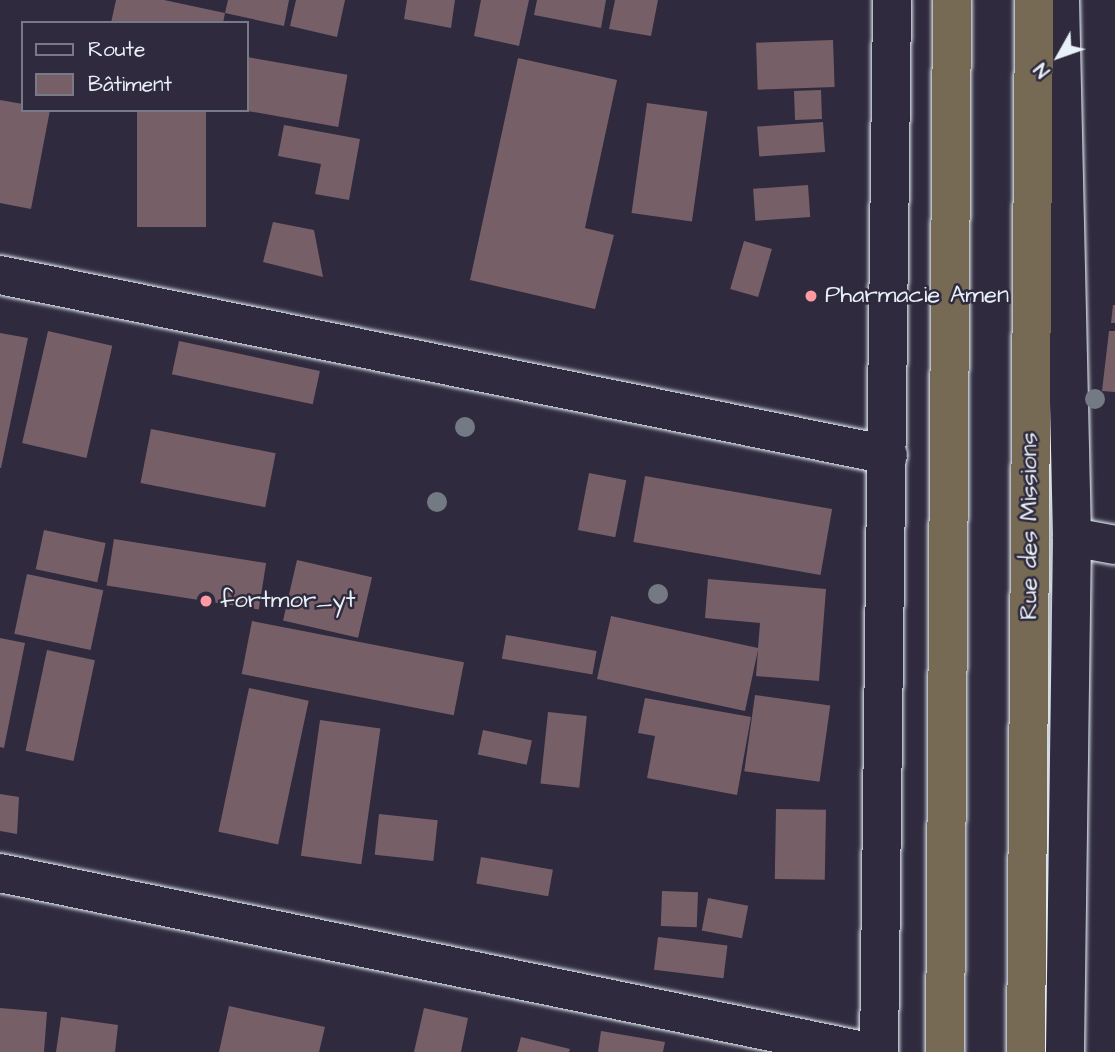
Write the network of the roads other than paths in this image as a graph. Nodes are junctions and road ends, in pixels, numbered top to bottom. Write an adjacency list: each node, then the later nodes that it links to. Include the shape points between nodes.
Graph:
1 (892, 0): 6 (street)
2 (952, 0): 12 (highway)
3 (1034, 0): 13 (highway, Rue des Missions)
4 (1060, 0): 7 (street)
5 (0, 275): 6 (street)
6 (888, 455): 11 (street)
7 (1072, 537): 8 (street); 14 (street)
8 (1115, 545)
9 (0, 873): 10 (street)
10 (868, 1052)
11 (879, 1052)
12 (945, 1052)
13 (1026, 1052)
14 (1065, 1052)

